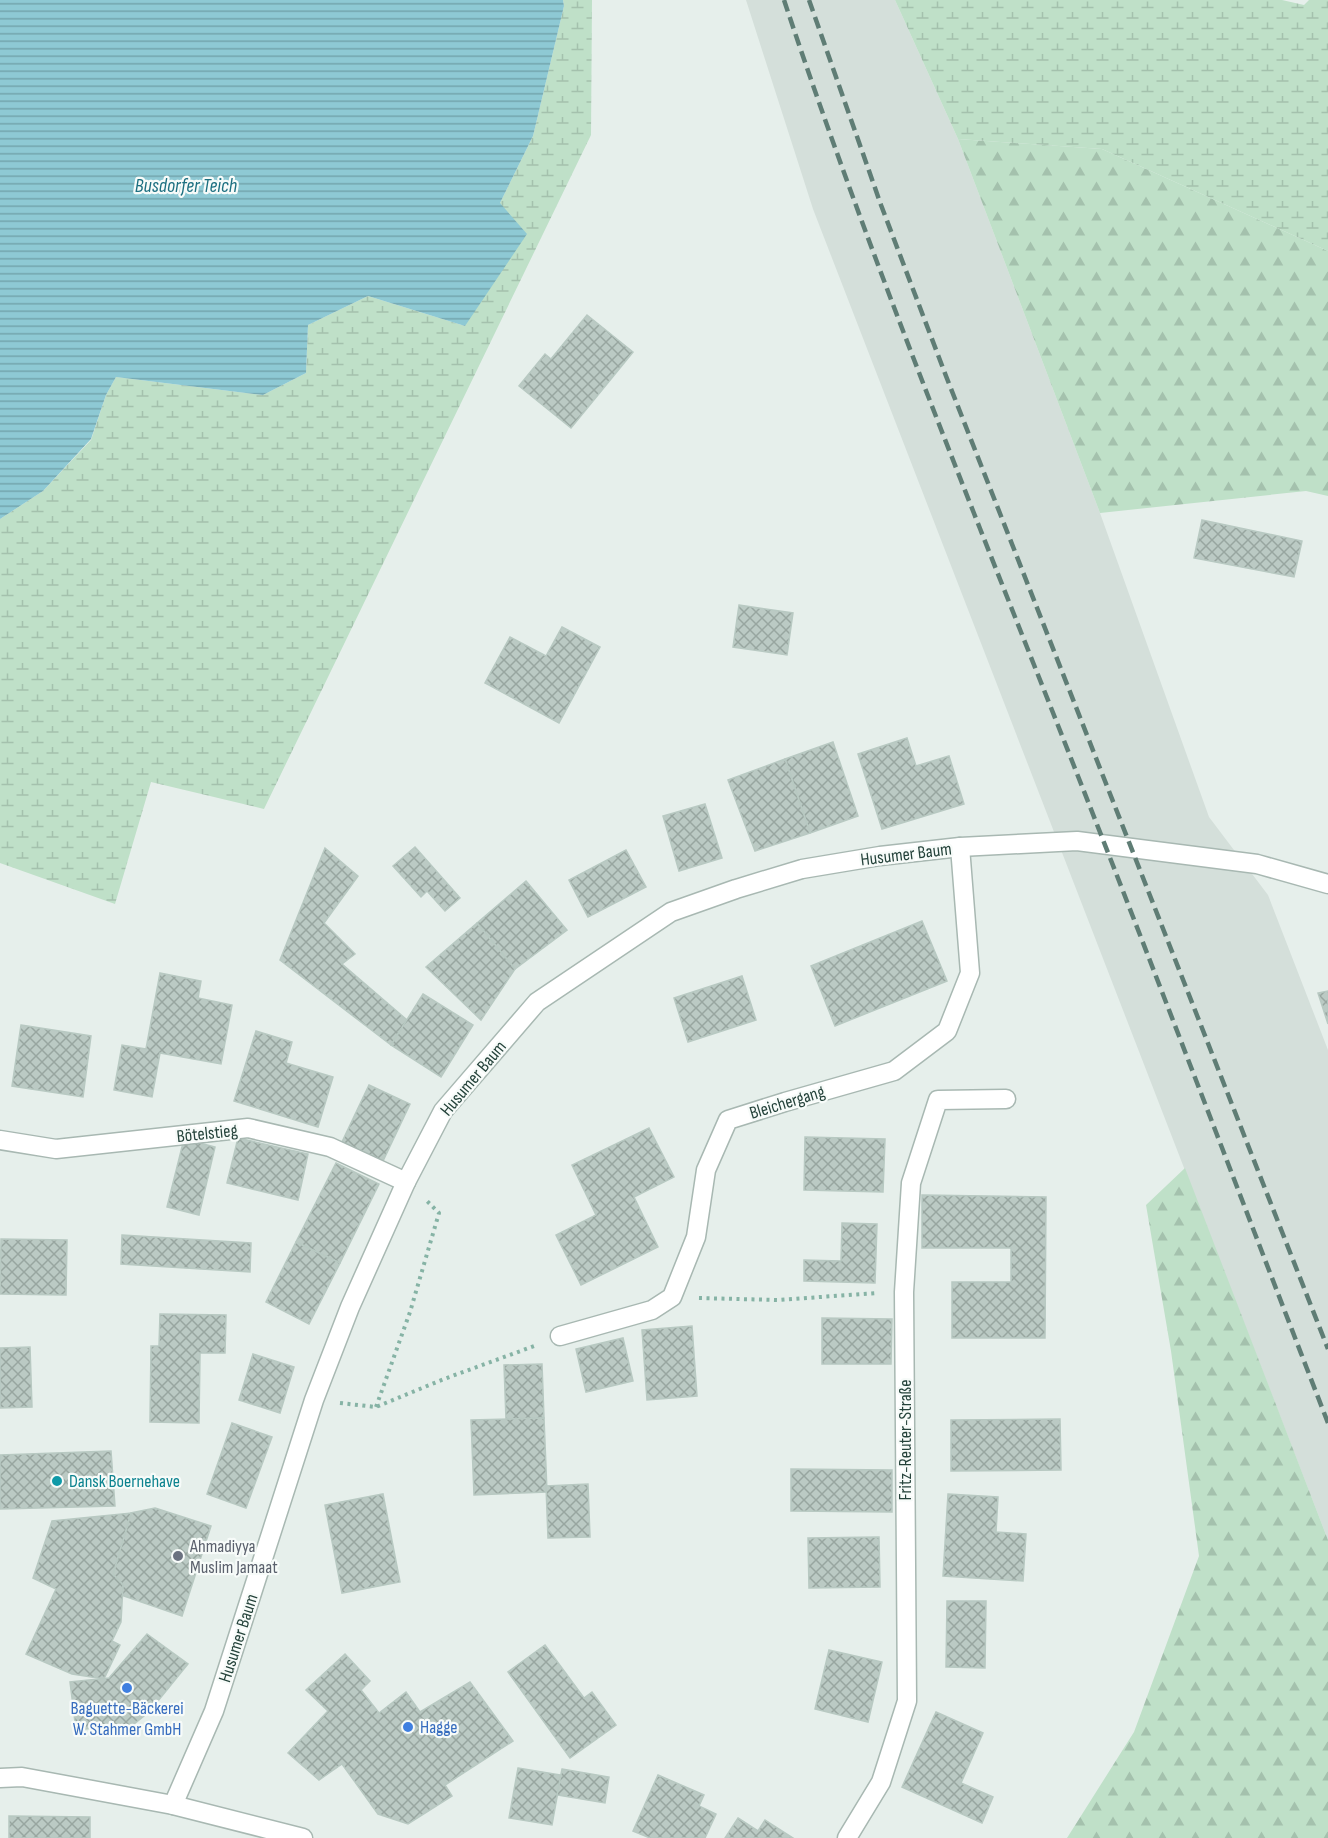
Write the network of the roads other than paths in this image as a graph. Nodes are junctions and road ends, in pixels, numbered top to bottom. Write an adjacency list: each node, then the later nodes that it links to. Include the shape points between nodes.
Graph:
1 (960, 847): 2 (street, Husumer Baum, via 1077,841 1257,864); 5 (street, Husumer Baum, via 802,869 671,912 537,1002 443,1111); 6 (street, Bleichergang, via 970,973 948,1031 894,1071 728,1120 706,1170 696,1237 672,1297 652,1310)
2 (1328, 884)
3 (1006, 1099): 10 (street, Fritz-Reuter-Straße, via 938,1100 911,1183 904,1292 907,1701 881,1782)
4 (0, 1140): 5 (street, Bötelstieg, via 56,1149 248,1128 330,1147)
5 (406, 1182): 8 (street, Husumer Baum, via 314,1400 214,1711)
6 (560, 1336)
7 (0, 1778): 8 (street, via 22,1777)
8 (173, 1805): 9 (street)
9 (303, 1838)
10 (847, 1838)

